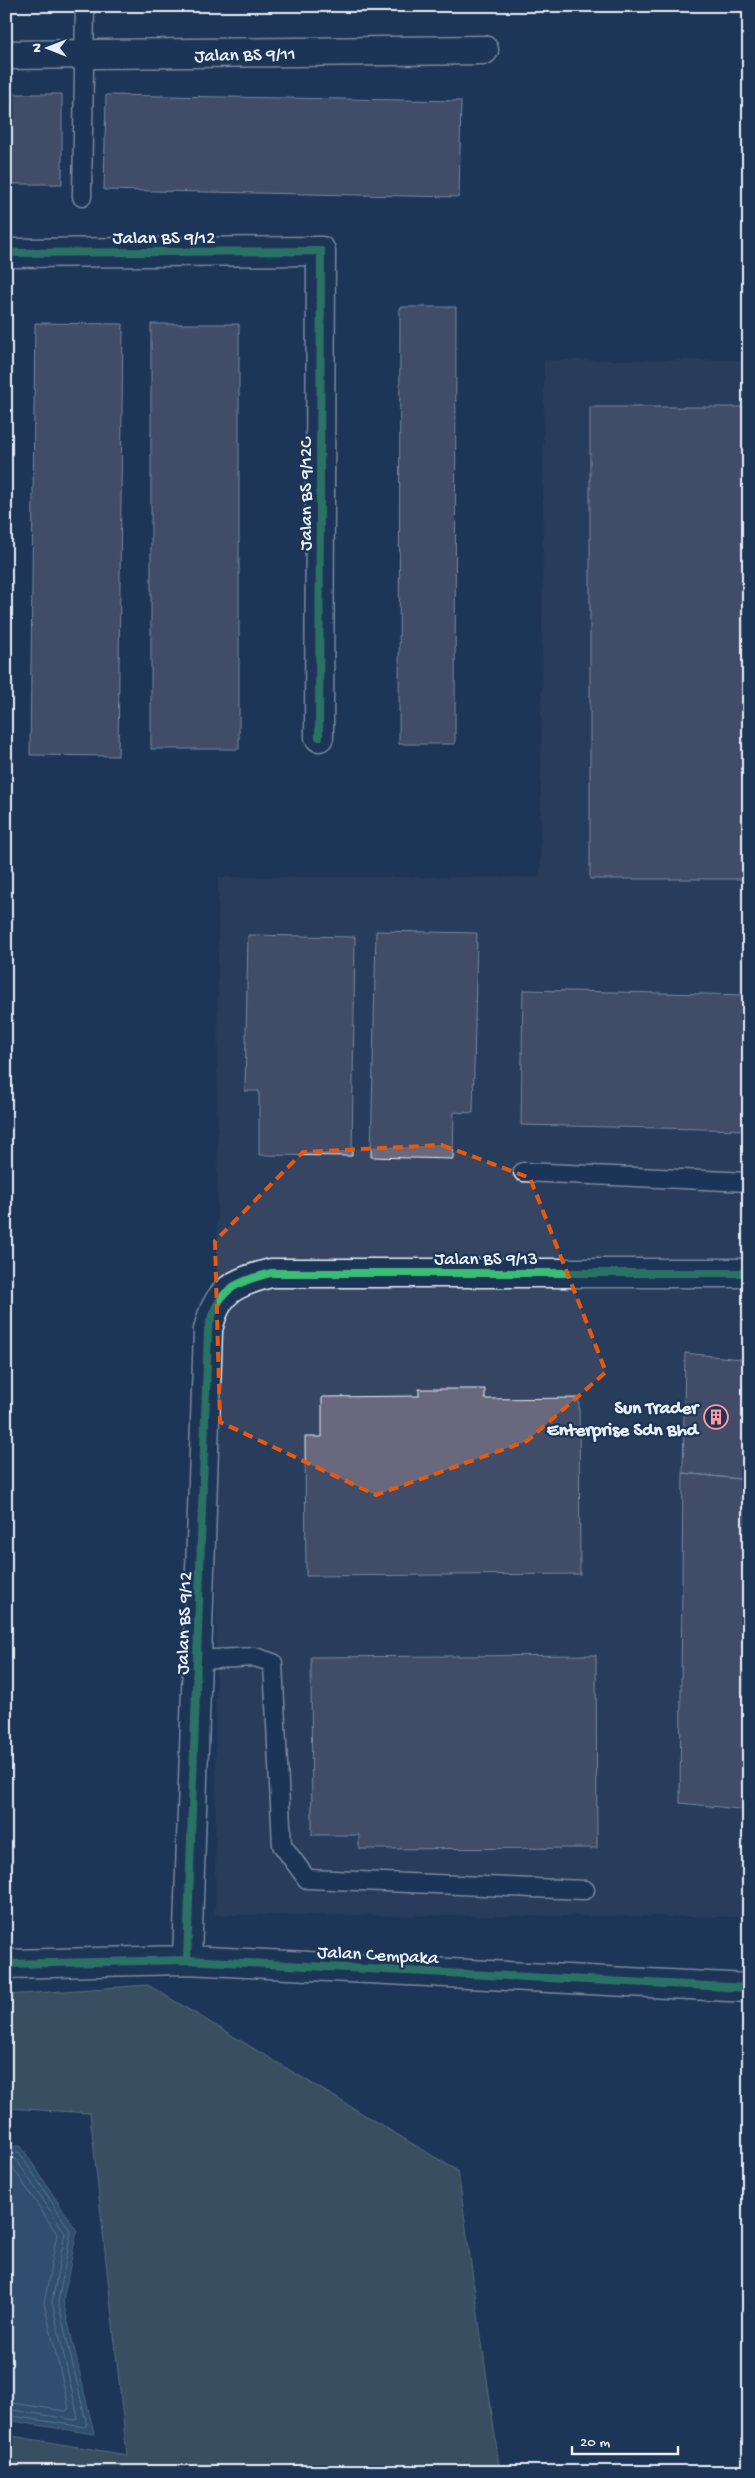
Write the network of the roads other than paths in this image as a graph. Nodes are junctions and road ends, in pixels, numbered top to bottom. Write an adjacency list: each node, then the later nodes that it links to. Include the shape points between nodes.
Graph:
1 (85, 6): 3 (lane)
2 (484, 50): 3 (street, Jalan BS 9/11)
3 (84, 54): 4 (street, Jalan BS 9/11); 5 (lane)
4 (6, 55)
5 (82, 197)
6 (321, 251): 7 (street, Jalan BS 9/12); 8 (street, Jalan BS 9/12C)
7 (6, 254)
8 (319, 737)
9 (523, 1172): 10 (lane)
10 (749, 1182)
11 (749, 1273): 12 (street, Jalan BS 9/13, via 271,1273 244,1280)
12 (227, 1291): 13 (street, Jalan BS 9/12, via 213,1310 208,1330)
13 (198, 1660): 14 (lane, via 255,1657 274,1663 282,1845 307,1879); 15 (street, Jalan BS 9/12)
14 (585, 1890)
15 (187, 1960): 16 (street, Jalan Cempaka); 17 (street, Jalan Cempaka)
16 (6, 1964)
17 (749, 1988)

